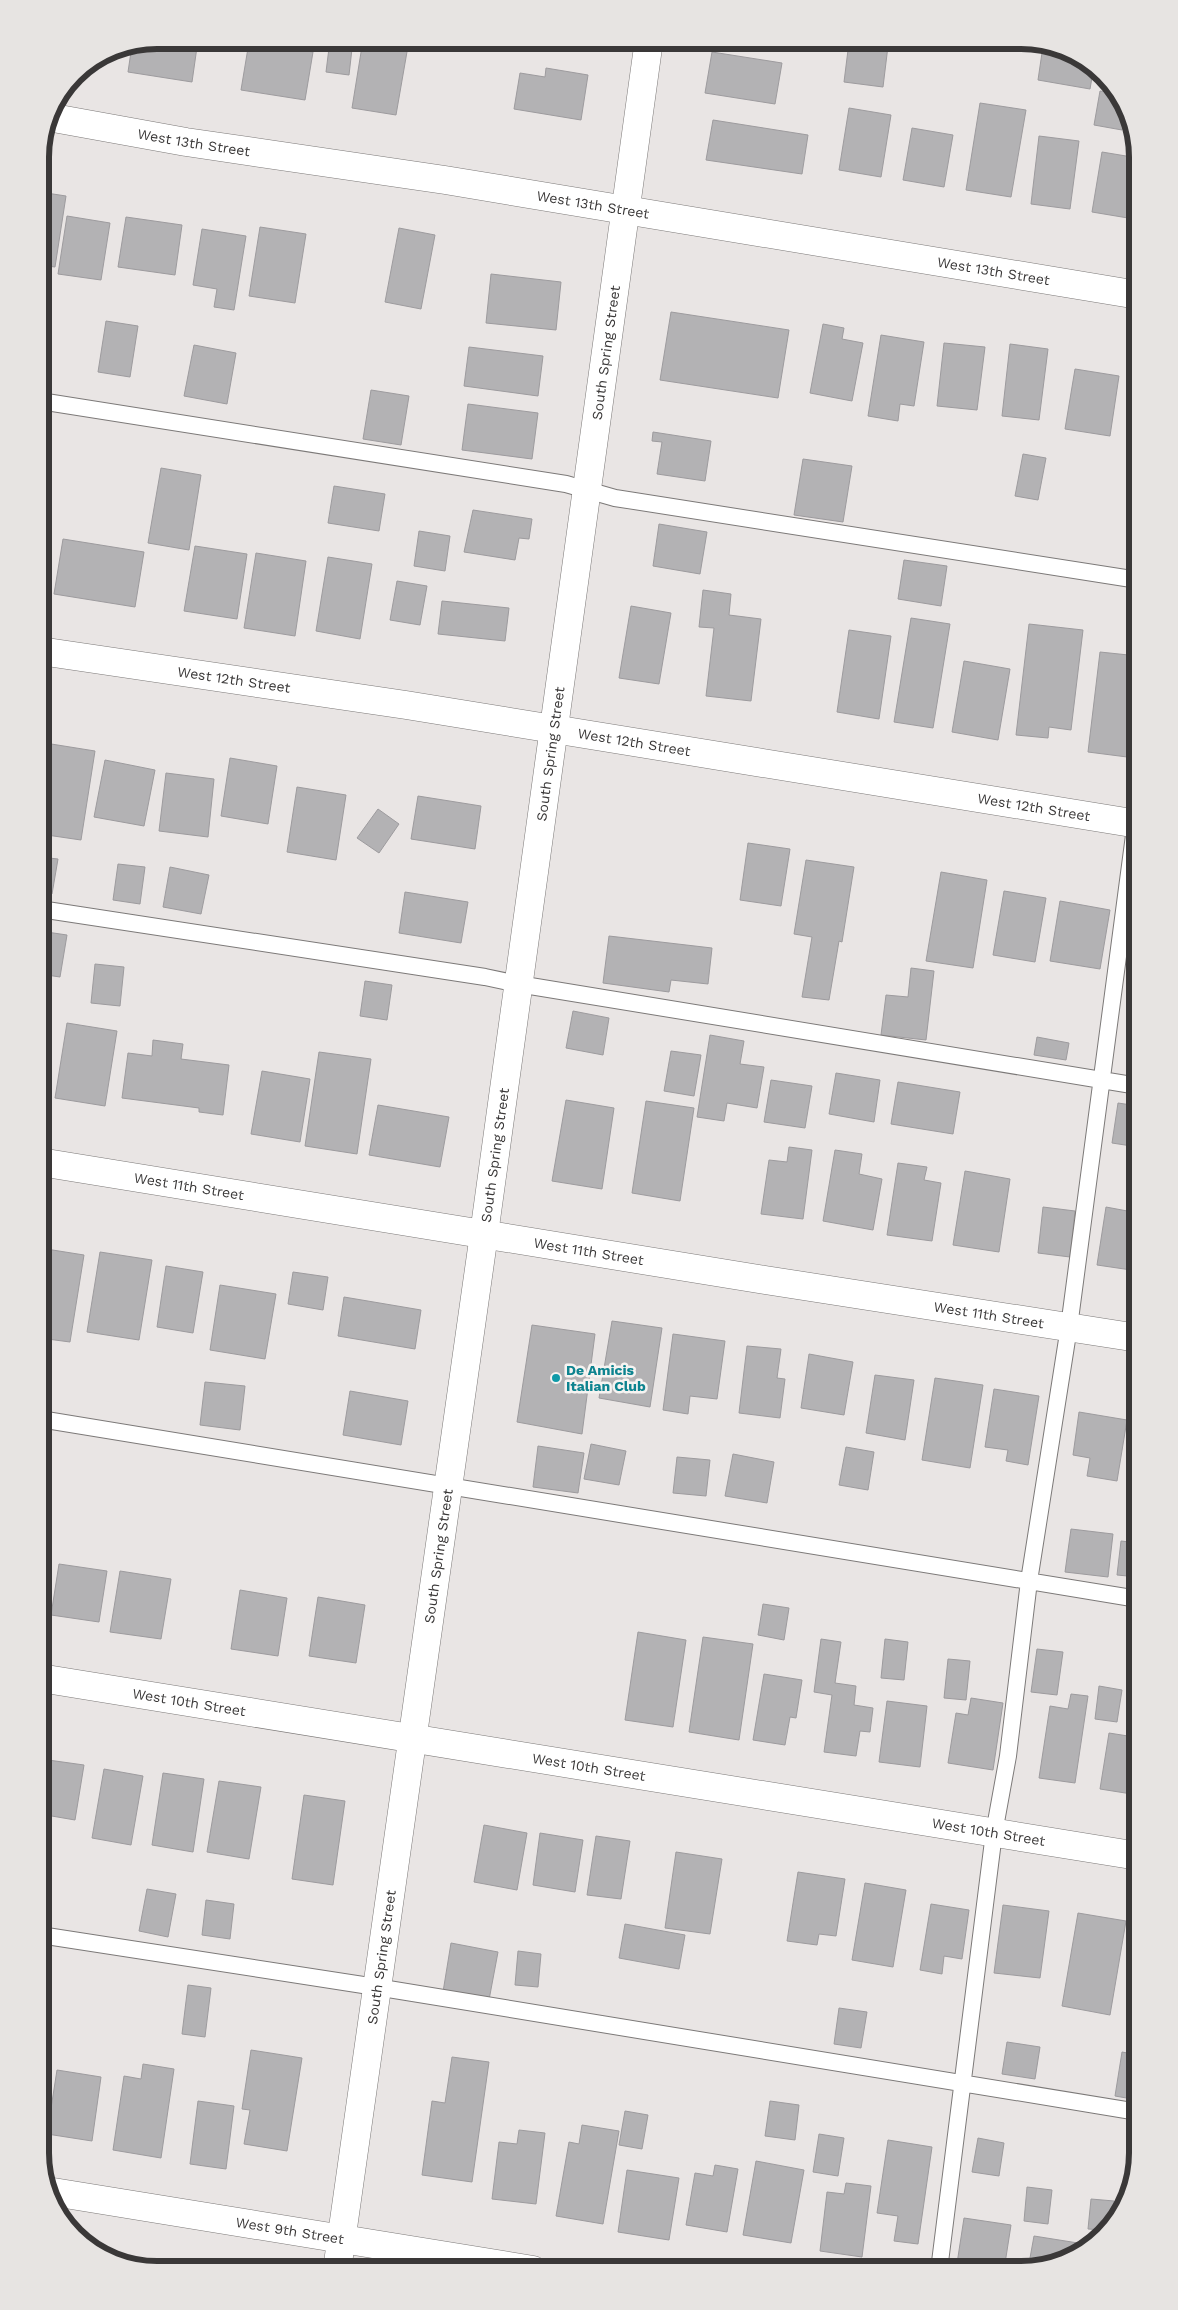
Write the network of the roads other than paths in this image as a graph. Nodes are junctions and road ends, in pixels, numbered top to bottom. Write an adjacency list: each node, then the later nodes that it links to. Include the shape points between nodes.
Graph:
1 (648, 49): 3 (street, South Spring Street)
2 (56, 118): 3 (street, West 13th Street)
3 (626, 211): 4 (street, West 13th Street); 6 (street, South Spring Street)
4 (1129, 294)
5 (49, 402): 6 (lane, via 556,483)
6 (587, 491): 7 (lane, via 614,498); 9 (street, South Spring Street)
7 (1129, 579)
8 (49, 652): 9 (street, West 12th Street)
9 (554, 730): 10 (street, West 12th Street); 13 (street, South Spring Street)
10 (1129, 816)
11 (1129, 876): 14 (lane)
12 (49, 910): 13 (lane)
13 (518, 984): 14 (lane); 17 (street, South Spring Street)
14 (1101, 1081): 15 (lane); 18 (lane)
15 (1129, 1085)
16 (49, 1163): 17 (street, West 11th Street)
17 (484, 1234): 18 (street, West 11th Street); 21 (street, South Spring Street)
18 (1069, 1327): 19 (street, West 11th Street); 22 (lane)
19 (1129, 1337)
20 (49, 1420): 21 (lane)
21 (448, 1486): 22 (lane); 25 (street, South Spring Street)
22 (1029, 1581): 23 (lane); 26 (lane, via 1008,1756)
23 (1129, 1598)
24 (49, 1679): 25 (street, West 10th Street)
25 (412, 1738): 26 (street, West 10th Street); 29 (street, South Spring Street)
26 (994, 1833): 27 (street, West 10th Street); 30 (lane)
27 (1129, 1855)
28 (49, 1935): 29 (lane)
29 (376, 1987): 30 (lane); 33 (street, South Spring Street)
30 (962, 2084): 31 (lane); 36 (lane)
31 (1129, 2111)
32 (56, 2192): 33 (street, West 9th Street)
33 (341, 2239): 34 (street, South Spring Street); 35 (street, West 9th Street)
34 (338, 2261)
35 (477, 2261)
36 (940, 2261)

